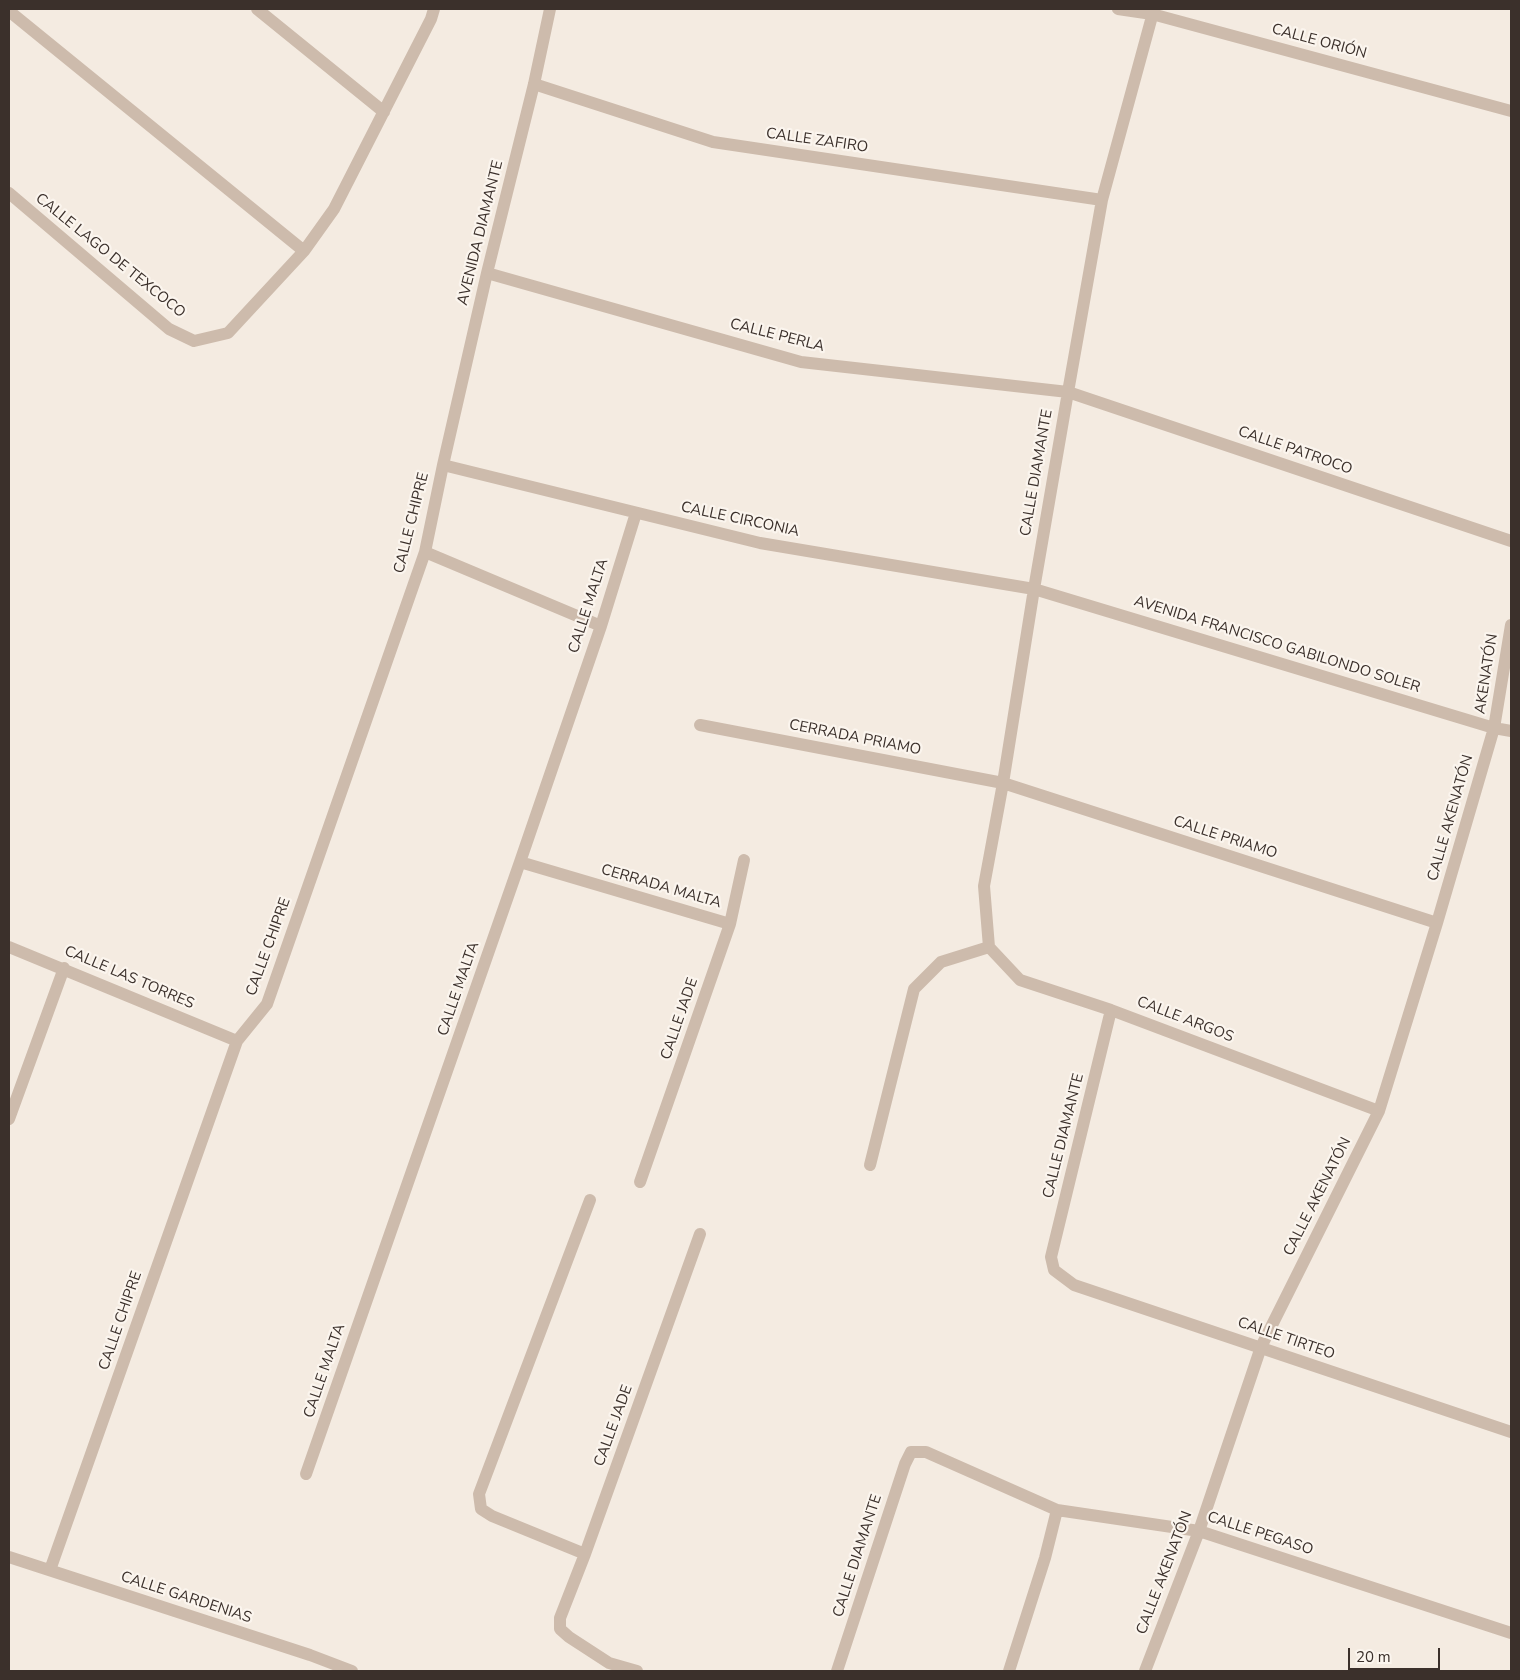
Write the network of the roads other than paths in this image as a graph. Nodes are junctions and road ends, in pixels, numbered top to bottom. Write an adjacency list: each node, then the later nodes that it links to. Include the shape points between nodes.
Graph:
1 (257, 9): 9 (street)
2 (434, 9): 9 (street)
3 (550, 9): 7 (street, AVENIDA DIAMANTE)
4 (1118, 9): 5 (street, CALLE ORIÓN)
5 (1153, 11): 8 (street, CALLE ORIÓN); 11 (street, CALLE DIAMANTE)
6 (9, 12): 12 (street)
7 (534, 84): 11 (street, CALLE ZAFIRO, via 713,142); 13 (street, AVENIDA DIAMANTE)
8 (1511, 111)
9 (384, 112): 12 (street, via 334,209)
10 (9, 193): 12 (street, CALLE LAGO DE TEXCOCO, via 169,329 194,340 228,332)
11 (1102, 200): 14 (street, CALLE DIAMANTE)
12 (304, 251)
13 (487, 274): 14 (street, CALLE PERLA, via 801,362); 15 (street, AVENIDA DIAMANTE)
14 (1068, 392): 17 (street, CALLE PATROCO); 19 (street, CALLE DIAMANTE)
15 (443, 465): 16 (street, CALLE CIRCONIA); 18 (street, CALLE CHIPRE)
16 (636, 513): 19 (street, CALLE CIRCONIA, via 760,543); 21 (street, CALLE MALTA)
17 (1511, 541)
18 (425, 552): 21 (street); 34 (street, CALLE CHIPRE, via 267,1004)
19 (1034, 589): 23 (street, AVENIDA FRANCISCO GABILONDO SOLER); 25 (street, CALLE DIAMANTE)
20 (1511, 625): 23 (street, AKENATÓN)
21 (601, 626): 27 (street, CALLE MALTA)
22 (700, 725): 25 (street, CERRADA PRIAMO)
23 (1494, 728): 24 (street, AVENIDA FRANCISCO GABILONDO SOLER); 28 (street, CALLE AKENATÓN)
24 (1511, 731)
25 (1003, 783): 28 (street, CALLE PRIAMO); 31 (street, CALLE DIAMANTE, via 984,886)
26 (744, 860): 29 (street, CERRADA MALTA)
27 (520, 862): 29 (street, CERRADA MALTA); 45 (street, CALLE MALTA)
28 (1437, 923): 35 (street, CALLE AKENATÓN)
29 (730, 924): 38 (street, CALLE JADE)
30 (9, 947): 32 (street, CALLE LAS TORRES)
31 (989, 947): 33 (street, CALLE ARGOS, via 1020,980); 37 (street, via 941,962 914,989)
32 (64, 968): 34 (street, CALLE LAS TORRES); 36 (street)
33 (1111, 1010): 35 (street, CALLE ARGOS); 41 (street, CALLE DIAMANTE, via 1051,1257)
34 (237, 1041): 50 (street, CALLE CHIPRE)
35 (1379, 1111): 42 (street, CALLE AKENATÓN)
36 (9, 1119)
37 (870, 1165)
38 (640, 1182)
39 (590, 1200): 48 (street, via 479,1494 481,1509 492,1516)
40 (700, 1234): 48 (street, CALLE JADE)
41 (1054, 1270): 42 (street, CALLE TIRTEO, via 1074,1285)
42 (1262, 1348): 43 (street, CALLE TIRTEO); 47 (street, CALLE AKENATÓN)
43 (1511, 1432)
44 (911, 1452): 46 (street, CALLE PEGASO, via 926,1452); 55 (street, CALLE DIAMANTE)
45 (306, 1474)
46 (1057, 1510): 47 (street, CALLE PEGASO); 56 (street)
47 (1199, 1531): 51 (street, CALLE PEGASO); 57 (street, CALLE AKENATÓN)
48 (585, 1554): 52 (street, CALLE JADE, via 560,1618 560,1629)
49 (9, 1557): 50 (street, CALLE GARDENIAS)
50 (50, 1570): 53 (street, CALLE GARDENIAS)
51 (1511, 1633)
52 (607, 1667): 54 (street)
53 (352, 1671)
54 (637, 1671)
55 (837, 1671)
56 (1009, 1671)
57 (1145, 1671)

